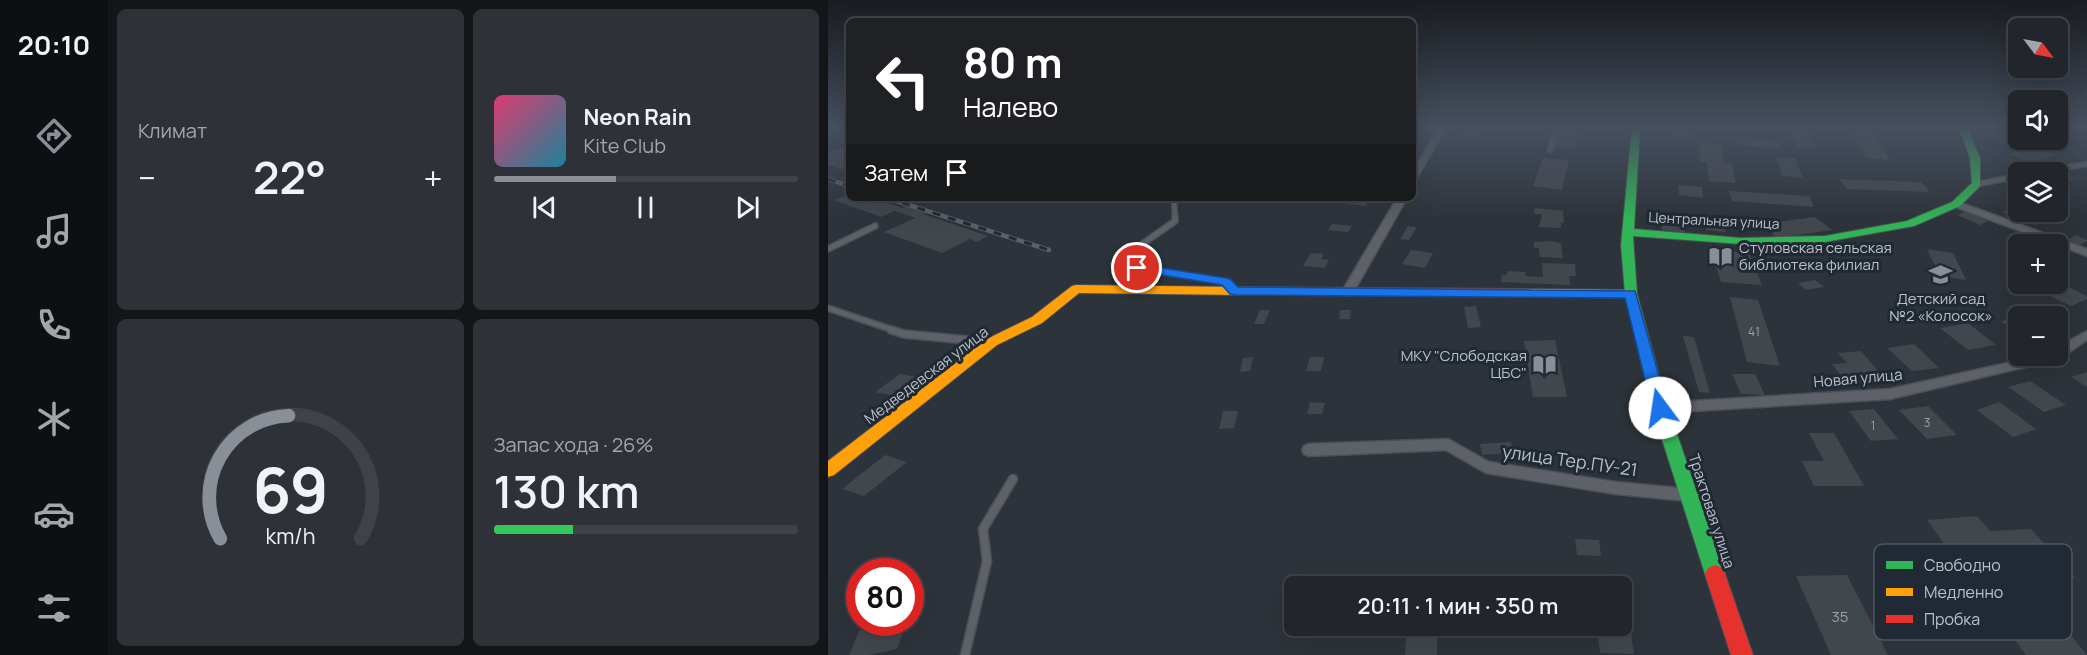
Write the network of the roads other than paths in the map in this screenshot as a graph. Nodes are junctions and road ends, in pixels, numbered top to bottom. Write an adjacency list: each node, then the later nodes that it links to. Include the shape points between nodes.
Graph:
1 (1424, 159): 7 (street)
2 (1634, 159): 14 (main road, Трактовая улица)
3 (1975, 159): 9 (main road)
4 (2087, 164): 5 (lane)
5 (2068, 166): 6 (lane)
6 (2087, 169)
7 (1416, 173)
8 (2008, 178): 9 (lane)
9 (1977, 184): 12 (main road, Центральная улица)
10 (1174, 201): 17 (lane, via 1174,221 1114,264 1226,282)
11 (1400, 201): 18 (street)
12 (1956, 204): 14 (main road, Центральная улица, via 1910,224 1825,239 1741,241); 16 (street)
13 (874, 226): 15 (lane)
14 (1628, 232): 19 (main road, Трактовая улица)
15 (828, 249)
16 (2087, 253)
17 (1235, 291): 18 (main road); 22 (main road, Медведевская улица, via 1076,289 1054,310 1022,330)
18 (1347, 293): 19 (main road)
19 (1631, 294): 25 (main road, Трактовая улица)
20 (828, 308): 22 (lane, via 904,334)
21 (2087, 335): 23 (street, Новая улица)
22 (992, 342): 27 (main road, Медведевская улица)
23 (2068, 347)
24 (2008, 366): 25 (street, Новая улица, via 1890,394)
25 (1660, 408): 29 (main road, Трактовая улица)
26 (1309, 450): 29 (street, улица Тер.ПУ-21, via 1448,444 1486,467 1616,488)
27 (828, 470)
28 (1013, 479): 30 (lane, via 983,529 987,561)
29 (1689, 495): 31 (main road, Трактовая улица)
30 (965, 655)
31 (1742, 655)

